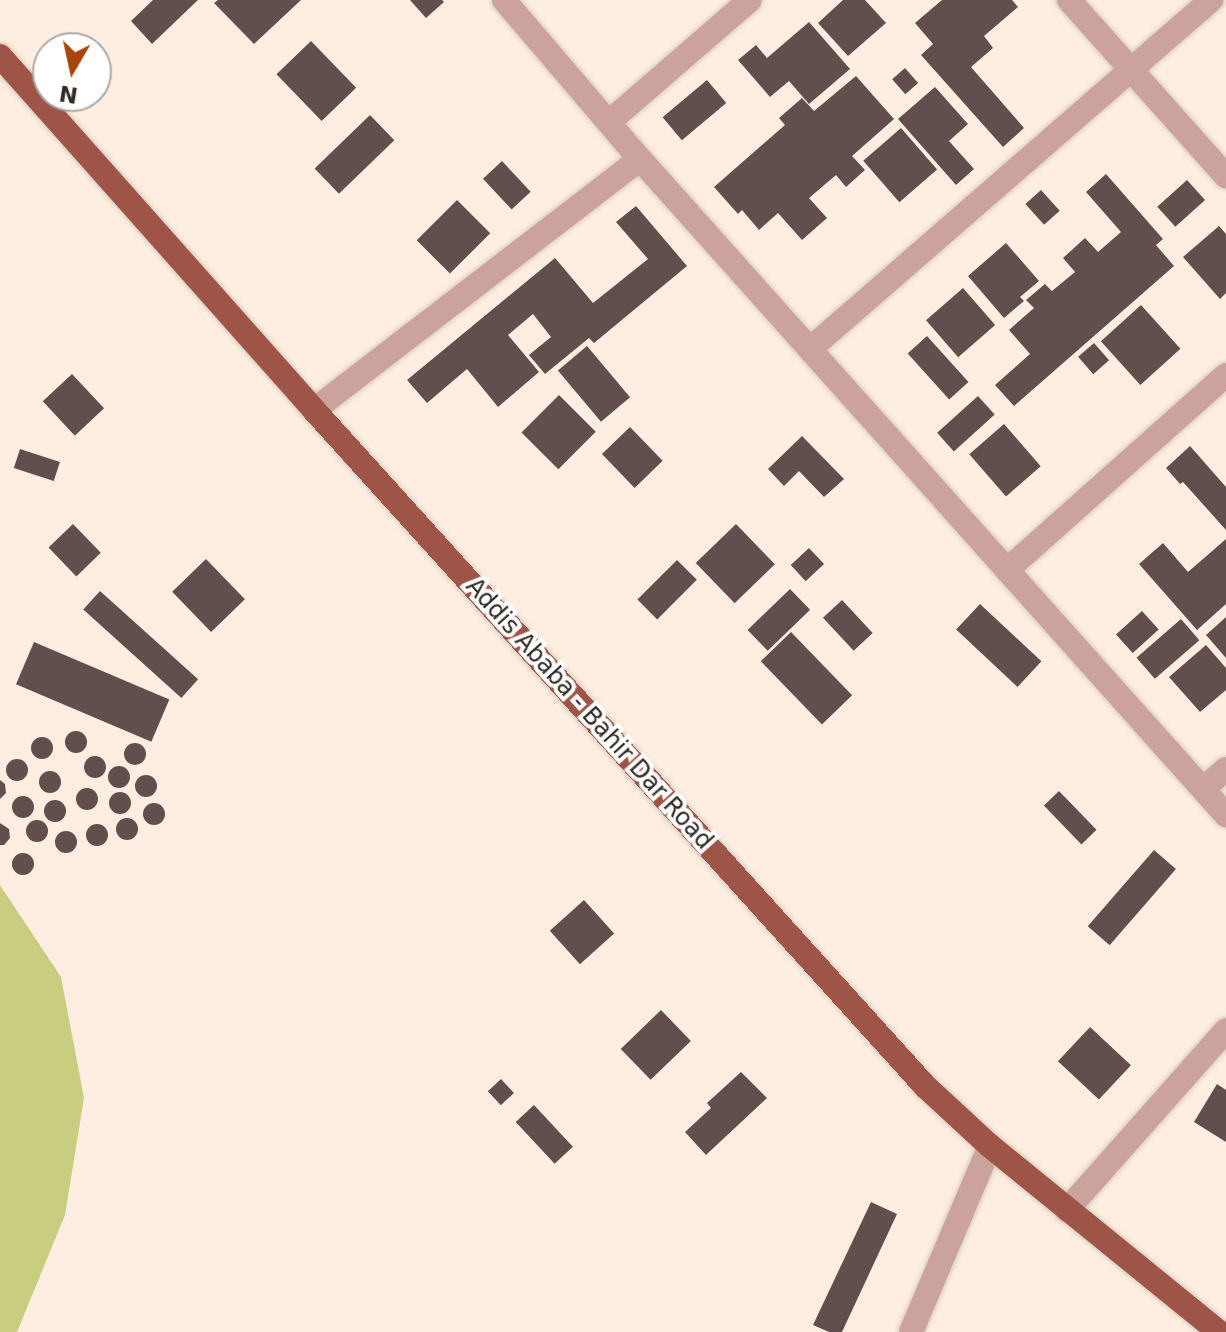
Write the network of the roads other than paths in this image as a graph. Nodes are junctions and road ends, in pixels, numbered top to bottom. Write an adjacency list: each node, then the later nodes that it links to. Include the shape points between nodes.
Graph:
1 (504, 0): 7 (street)
2 (750, 0): 7 (street)
3 (1069, 0): 6 (street)
4 (1211, 0): 6 (street)
5 (0, 56): 12 (highway, Addis Ababa - Bahir Dar Road)
6 (1131, 70): 9 (street); 10 (street)
7 (609, 122): 8 (street)
8 (640, 159): 10 (street); 12 (street)
9 (1226, 176)
10 (810, 349): 13 (street)
11 (1226, 375): 13 (street)
12 (314, 410): 18 (highway, Addis Ababa - Bahir Dar Road, via 925,1086)
13 (1007, 570): 15 (street)
14 (1226, 769): 15 (street)
15 (1203, 789): 16 (street)
16 (1226, 815)
17 (1226, 1030): 19 (street)
18 (990, 1146): 19 (highway, Addis Ababa - Bahir Dar Road); 20 (street)
19 (1067, 1210): 21 (highway, Addis Ababa - Bahir Dar Road)
20 (911, 1332)
21 (1219, 1332)

